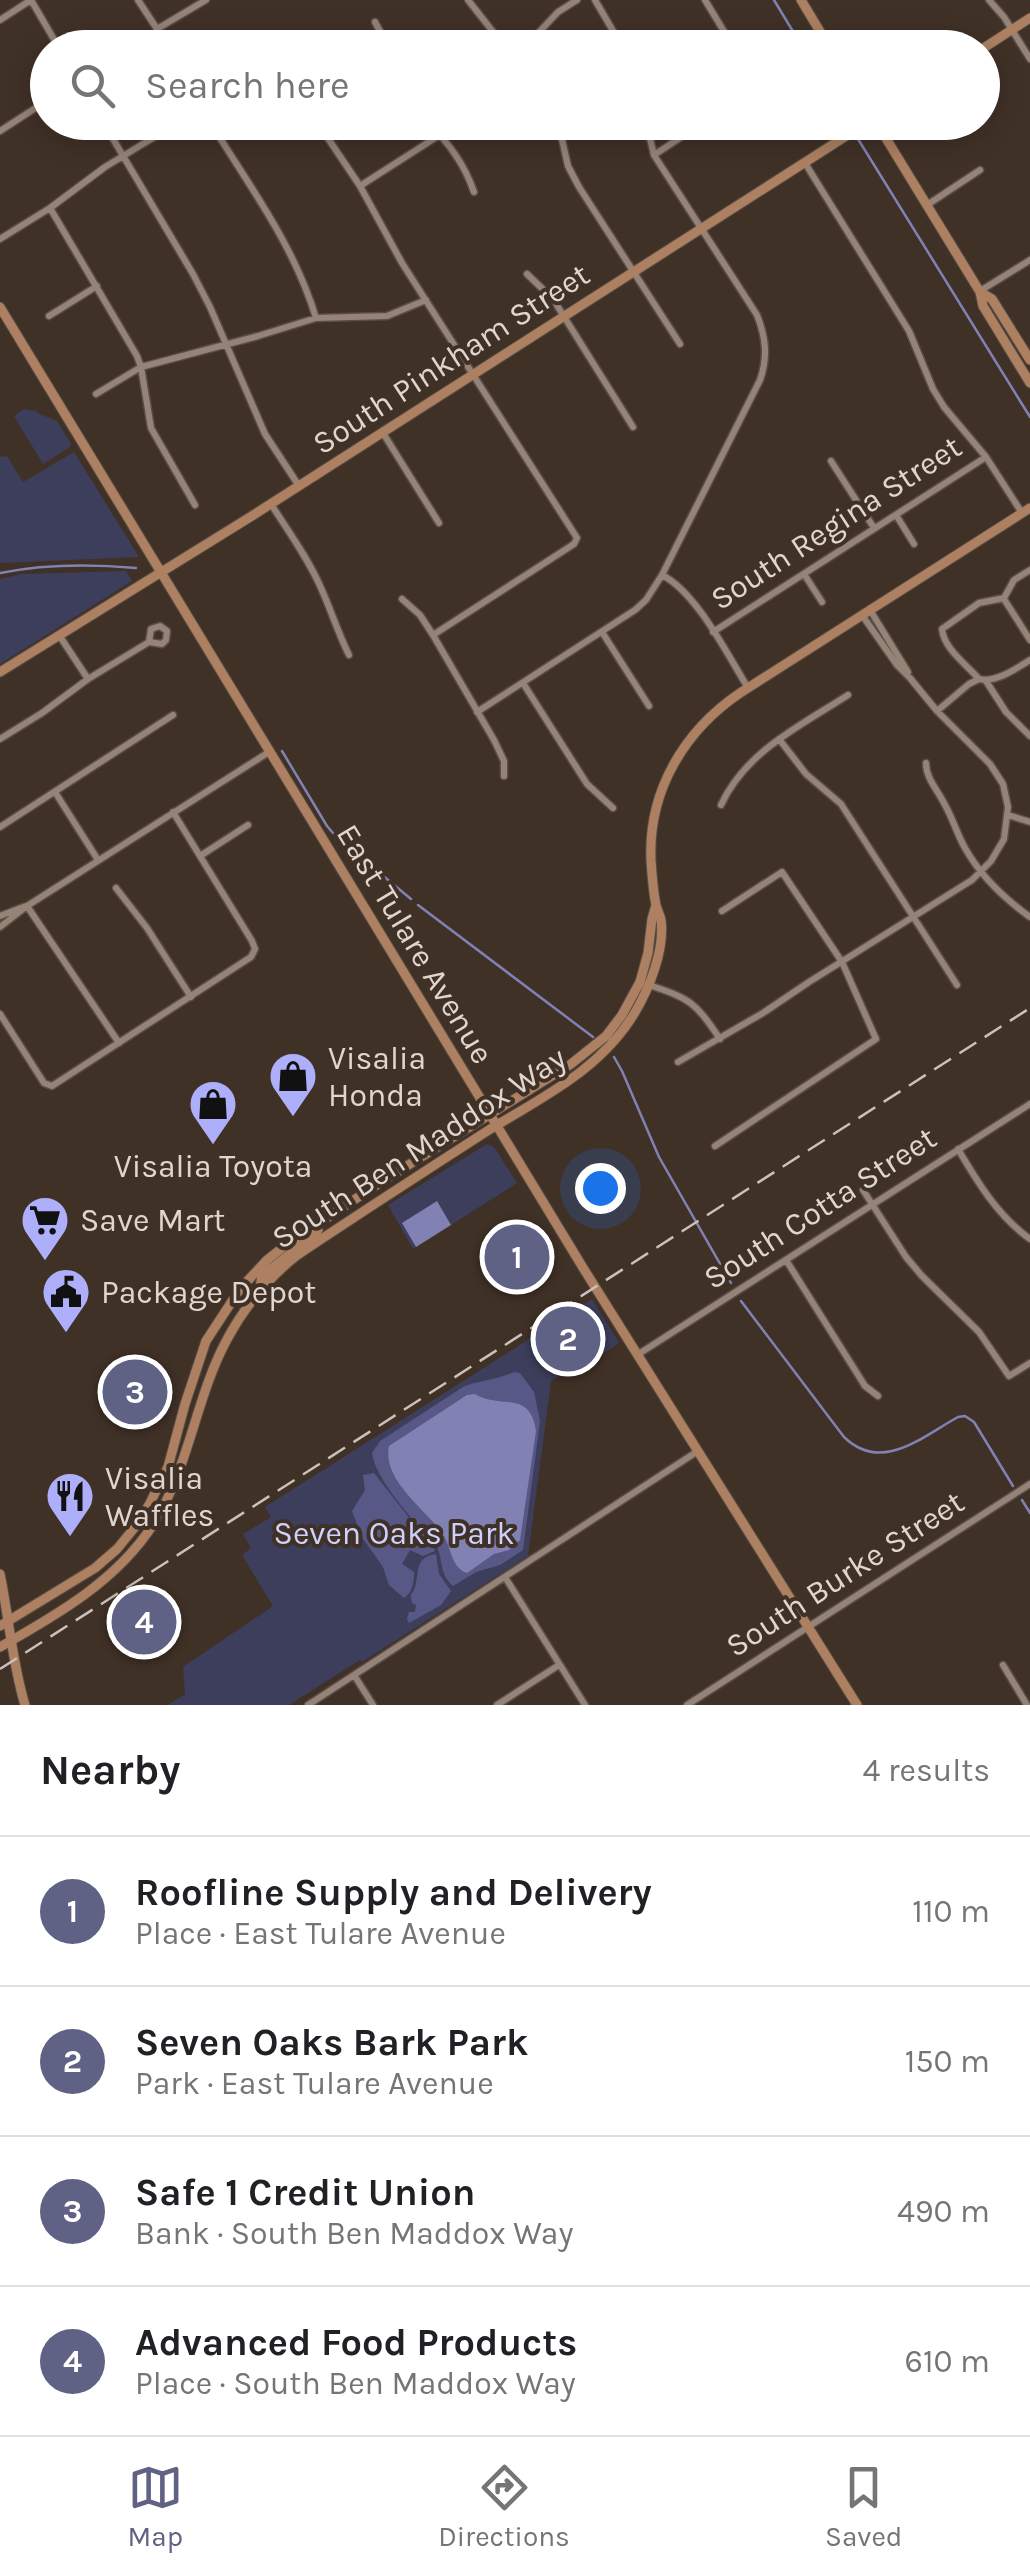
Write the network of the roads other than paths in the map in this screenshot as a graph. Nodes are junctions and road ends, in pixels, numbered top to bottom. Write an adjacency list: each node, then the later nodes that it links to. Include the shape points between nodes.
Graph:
1 (30, 0): 11 (street); 13 (street)
2 (138, 0): 3 (street, via 157,29)
3 (206, 0)
4 (468, 0): 15 (street)
5 (577, 0): 16 (street)
6 (595, 0): 17 (street)
7 (705, 0): 18 (street)
8 (801, 0): 19 (main road)
9 (989, 0): 20 (street)
10 (1030, 18): 20 (main road)
11 (0, 20)
12 (375, 22): 14 (street)
13 (48, 30)
14 (379, 30)
15 (492, 30)
16 (541, 30)
17 (612, 30)
18 (723, 30)
19 (819, 30)
20 (1012, 30): 21 (main road); 22 (street)
21 (1000, 38)
22 (1030, 59)
23 (30, 112): 24 (street)
24 (0, 131)
25 (114, 140): 37 (street)
26 (149, 140): 37 (street)
27 (221, 140): 55 (street, via 285,242)
28 (329, 140): 40 (street)
29 (435, 140): 40 (street)
30 (444, 140): 41 (street)
31 (561, 140): 47 (street, via 573,176)
32 (650, 140): 36 (street)
33 (676, 140): 36 (street)
34 (840, 140): 38 (main road, South Pinkham Street)
35 (887, 140): 42 (main road)
36 (654, 154): 44 (street)
37 (123, 156): 43 (street); 57 (street)
38 (805, 162): 44 (main road, South Pinkham Street); 65 (street, via 909,331 944,407)
39 (980, 170): 42 (street)
40 (360, 186): 51 (street)
41 (474, 192)
42 (927, 205): 50 (main road)
43 (50, 208): 45 (street); 49 (street)
44 (702, 228): 47 (main road, South Pinkham Street); 78 (street, via 758,315 765,364)
45 (0, 238)
46 (1030, 260): 50 (street)
47 (634, 272): 54 (main road, South Pinkham Street); 56 (street)
48 (526, 274): 54 (street)
49 (97, 286): 53 (street); 59 (street)
50 (980, 292): 58 (main road, via 992,299); 61 (main road)
51 (426, 300): 55 (street, via 387,316); 60 (street)
52 (0, 307): 76 (main road, East Tulare Avenue)
53 (49, 316)
54 (564, 317): 60 (main road, South Pinkham Street); 63 (street)
55 (316, 318): 57 (street)
56 (680, 344)
57 (226, 345): 59 (street); 67 (street, via 264,434)
58 (1030, 360)
59 (141, 366): 62 (street); 69 (street, via 151,428)
60 (474, 374): 64 (main road, South Pinkham Street); 86 (street, via 577,538)
61 (1030, 383)
62 (96, 394)
63 (634, 427)
64 (383, 433): 67 (main road, South Pinkham Street); 72 (street)
65 (986, 457): 70 (street); 71 (street, South Regina Street)
66 (831, 461): 73 (street)
67 (299, 486): 68 (main road, South Pinkham Street)
68 (271, 504): 76 (main road, South Pinkham Street); 89 (street, via 314,574)
69 (194, 505)
70 (1026, 510): 82 (main road, South Ben Maddox Way)
71 (896, 515): 73 (street, South Regina Street); 74 (street)
72 (439, 523)
73 (874, 528): 77 (street, South Regina Street)
74 (914, 544)
75 (1030, 570): 79 (street)
76 (160, 572): 85 (main road, South Pinkham Street); 104 (main road, East Tulare Avenue)
77 (804, 574): 81 (street); 84 (street, South Regina Street)
78 (662, 575): 83 (street, via 646,600); 84 (street, via 691,598)
79 (1004, 598): 87 (street); 93 (street, via 980,603 942,629 951,650)
80 (402, 599): 86 (street)
81 (822, 602)
82 (866, 613): 95 (main road, South Ben Maddox Way); 98 (street, via 890,658)
83 (602, 632): 94 (street); 97 (street)
84 (713, 632): 95 (street)
85 (59, 635): 91 (main road, South Pinkham Street); 92 (street)
86 (433, 635): 99 (street)
87 (1030, 640)
88 (149, 642): 92 (street)
89 (349, 656)
90 (1030, 660): 93 (street)
91 (0, 672)
92 (88, 679): 102 (street)
93 (982, 681): 98 (street); 101 (street)
94 (523, 683): 99 (street); 109 (street, via 587,784)
95 (748, 688): 119 (main road, South Ben Maddox Way, via 697,729 664,784 652,833)
96 (848, 695): 103 (street)
97 (649, 706)
98 (937, 711): 111 (street, via 997,774)
99 (477, 712): 106 (street, via 504,762)
100 (173, 715): 107 (street)
101 (1030, 736)
102 (0, 739)
103 (780, 739): 108 (street, via 753,758); 124 (street, via 841,804)
104 (269, 752): 110 (street); 135 (main road, East Tulare Avenue)
105 (926, 763): 117 (street, via 926,774)
106 (504, 776)
107 (55, 792): 114 (street); 116 (street)
108 (721, 806)
109 (613, 808)
110 (173, 812): 115 (street); 116 (street)
111 (1008, 816): 112 (street); 117 (street, via 1004,839)
112 (1030, 822)
113 (248, 825): 115 (street)
114 (0, 827)
115 (200, 856): 129 (street, via 254,953)
116 (98, 860): 120 (street)
117 (982, 871): 123 (street); 124 (street)
118 (116, 888): 129 (street)
119 (656, 905): 127 (main road, South Ben Maddox Way, via 660,938); 135 (main road, South Ben Maddox Way, via 641,978 614,1027 576,1060)
120 (28, 906): 122 (street); 125 (street); 132 (street)
121 (722, 911): 126 (street, via 782,872)
122 (0, 916)
123 (1030, 916)
124 (914, 917): 126 (street); 128 (street)
125 (0, 926)
126 (842, 962): 131 (street); 137 (street, via 876,1038)
127 (648, 984): 131 (street, via 688,1000); 136 (main road, South Ben Maddox Way, via 597,1060)
128 (957, 985)
129 (191, 997): 132 (street)
130 (0, 1014): 132 (street, via 48,1086)
131 (720, 1039): 133 (street)
132 (119, 1043)
133 (678, 1062)
134 (1030, 1104): 138 (street, South Cotta Street)
135 (490, 1114): 136 (main road, East Tulare Avenue); 141 (main road, South Ben Maddox Way)
136 (497, 1126): 144 (main road, South Ben Maddox Way, via 296,1256); 145 (main road, East Tulare Avenue)
137 (715, 1146)
138 (958, 1150): 140 (street, South Cotta Street); 142 (street, via 1001,1214)
139 (863, 1190): 140 (street)
140 (872, 1204): 143 (street, South Cotta Street); 146 (street, via 922,1276 980,1332 1010,1376)
141 (317, 1224): 144 (main road, via 314,1234 262,1276); 152 (main road, South Ben Maddox Way, via 267,1260 224,1310 206,1341 168,1467 122,1544 89,1573)
142 (1030, 1240)
143 (786, 1260): 145 (street, South Cotta Street); 147 (street, via 865,1386)
144 (260, 1288): 154 (main road, South Ben Maddox Way, via 224,1344 170,1495 141,1541 94,1588)
145 (638, 1355): 148 (main road, East Tulare Avenue)
146 (1030, 1362)
147 (878, 1396)
148 (698, 1451): 151 (street); 153 (main road, East Tulare Avenue)
149 (1030, 1484): 153 (street, South Burke Street)
150 (0, 1574): 152 (main road)
151 (504, 1577): 155 (street); 157 (street)
152 (3, 1626): 154 (main road)
153 (809, 1628): 163 (street, South Burke Street); 164 (main road, East Tulare Avenue)
154 (5, 1645): 158 (main road)
155 (560, 1665): 161 (street); 162 (street)
156 (1003, 1665): 165 (street)
157 (354, 1675): 159 (street); 160 (street)
158 (26, 1705)
159 (308, 1705)
160 (373, 1705)
161 (497, 1705)
162 (585, 1705)
163 (687, 1705)
164 (857, 1705)
165 (1028, 1705)

